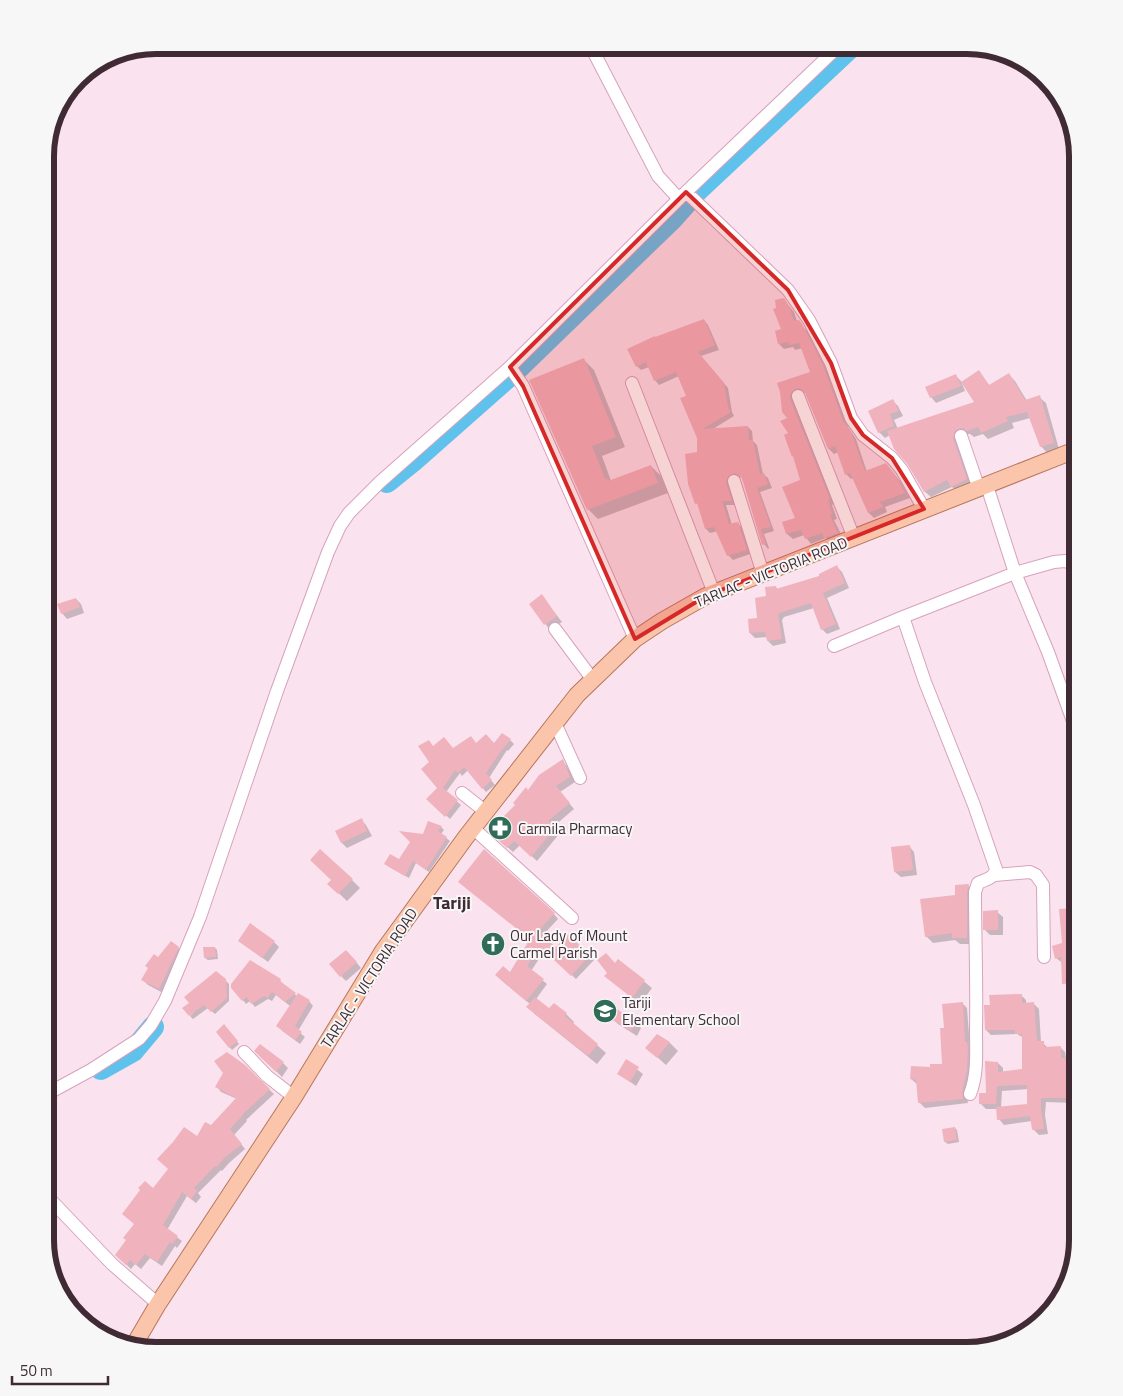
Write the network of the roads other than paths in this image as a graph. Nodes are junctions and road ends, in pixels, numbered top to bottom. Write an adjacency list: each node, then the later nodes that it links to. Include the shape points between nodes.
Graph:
1 (595, 54): 3 (street, via 658,176)
2 (831, 54): 3 (street)
3 (685, 196): 4 (street); 11 (street, via 699,204 788,290 809,320 831,363 851,418 863,434 902,470)
4 (511, 369): 19 (street, via 523,386); 32 (street, via 380,482 340,526 277,691 200,917 165,1001 139,1039)
5 (632, 383): 16 (street)
6 (798, 396): 12 (street)
7 (961, 436): 10 (street)
8 (1069, 453): 10 (main road, TARLAC - VICTORIA ROAD)
9 (734, 481): 15 (street)
10 (983, 487): 11 (main road, TARLAC - VICTORIA ROAD); 14 (street)
11 (924, 509): 12 (main road, TARLAC - VICTORIA ROAD)
12 (854, 538): 15 (main road, TARLAC - VICTORIA ROAD)
13 (1069, 562): 14 (street, via 1054,562)
14 (1015, 573): 17 (street); 22 (street)
15 (764, 574): 16 (main road, TARLAC - VICTORIA ROAD)
16 (714, 593): 19 (main road, TARLAC - VICTORIA ROAD, via 662,620)
17 (903, 617): 20 (street); 28 (street, via 995,862)
18 (555, 629): 21 (street)
19 (635, 640): 21 (main road, TARLAC - VICTORIA ROAD)
20 (834, 646)
21 (593, 680): 23 (main road, TARLAC - VICTORIA ROAD)
22 (1069, 710)
23 (555, 723): 24 (street); 26 (main road, TARLAC - VICTORIA ROAD)
24 (580, 778)
25 (462, 793): 26 (street)
26 (486, 812): 27 (main road, TARLAC - VICTORIA ROAD)
27 (473, 828): 29 (street); 34 (main road, TARLAC - VICTORIA ROAD, via 382,952)
28 (995, 875): 30 (street, via 1030,872 1043,885); 33 (street, via 978,883 975,892 975,1068)
29 (572, 918)
30 (1044, 957)
31 (244, 1052): 34 (street)
32 (54, 1090)
33 (970, 1094)
34 (294, 1097): 36 (main road, TARLAC - VICTORIA ROAD)
35 (54, 1203): 36 (street, via 112,1264)
36 (158, 1304): 37 (main road, TARLAC - VICTORIA ROAD)
37 (137, 1340)

